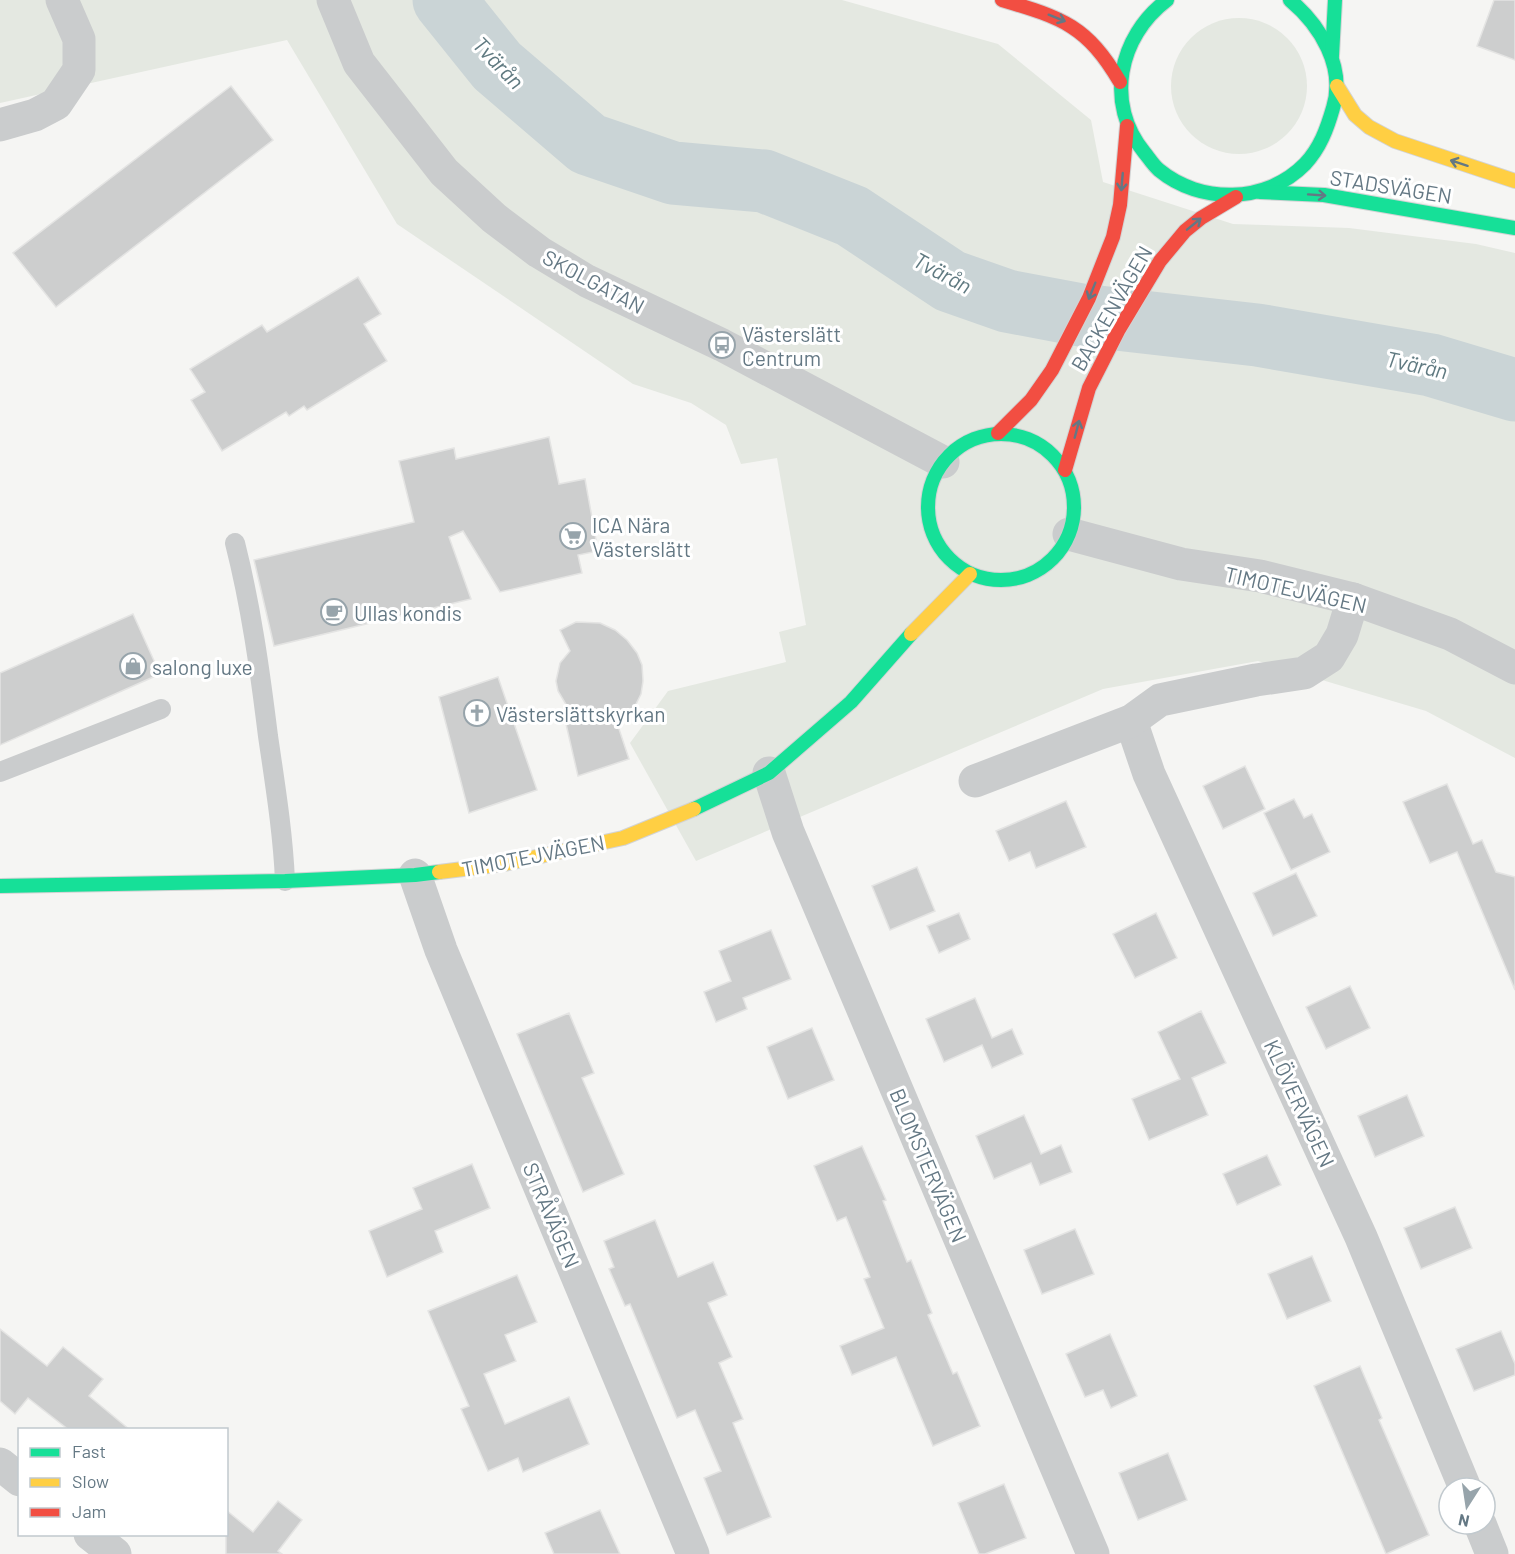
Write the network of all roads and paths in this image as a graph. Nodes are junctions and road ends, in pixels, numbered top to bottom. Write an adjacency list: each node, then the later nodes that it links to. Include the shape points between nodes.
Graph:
1 (62, 0): 10 (street, via 79,39 79,70 56,104)
2 (333, 0): 17 (street, SKOLGATAN, via 359,63 444,172 502,225 538,252 587,280 722,345)
3 (1002, 0): 8 (street, one-way to 8, via 1067,22 1090,38)
4 (1167, 0): 8 (street, via 1138,29 1125,54)
5 (1290, 0): 7 (street, via 1321,31)
6 (1335, 0): 7 (street)
7 (1332, 56): 9 (street)
8 (1120, 82): 11 (street)
9 (1337, 86): 12 (street, STADSVÄGEN, one-way to 9, via 1395,141 1355,115); 13 (street, via 1332,121 1316,153 1290,177)
10 (0, 125)
11 (1127, 126): 14 (street, via 1144,156 1170,179 1202,193); 16 (street, BACKENVÄGEN, one-way to 16, via 1113,237 1089,298 1052,370 1031,400)
12 (1515, 181)
13 (1259, 192): 14 (street); 15 (street, STADSVÄGEN, one-way to 15, via 1324,195)
14 (1236, 196): 18 (street, BACKENVÄGEN, one-way to 14, via 1089,388 1160,261 1185,231)
15 (1515, 228)
16 (998, 433): 17 (street, via 969,440); 18 (street, via 1027,438 1047,449)
17 (943, 462): 21 (street, via 929,487 928,522 943,553)
18 (1065, 470): 19 (street, via 1072,488 1074,512)
19 (1069, 534): 21 (street, via 1039,570 1017,578 993,580); 22 (street, TIMOTEJVÄGEN, via 1180,564 1260,576)
20 (235, 543): 30 (lane, via 258,661 284,848)
21 (970, 574): 27 (street, TIMOTEJVÄGEN, via 851,702)
22 (1353, 599): 23 (street, TIMOTEJVÄGEN, via 1450,634); 25 (street, via 1342,635 1329,657 1304,673 1160,700)
23 (1515, 668)
24 (161, 709): 26 (lane)
25 (1131, 720): 28 (street); 33 (street, KLÖVERVÄGEN, via 1149,774 1361,1237)
26 (0, 772)
27 (769, 774): 29 (street, TIMOTEJVÄGEN, via 623,838 504,864); 39 (street, BLOMSTERVÄGEN, via 788,832)
28 (975, 781)
29 (415, 875): 30 (street, TIMOTEJVÄGEN); 38 (street, STRÅVÄGEN, via 441,950)
30 (285, 881): 31 (street, TIMOTEJVÄGEN)
31 (0, 886)
32 (0, 1464): 34 (street)
33 (1460, 1476)
34 (18, 1478)
35 (92, 1536): 37 (street)
36 (1485, 1536): 40 (street)
37 (114, 1554)
38 (693, 1554)
39 (1093, 1554)
40 (1492, 1554)

